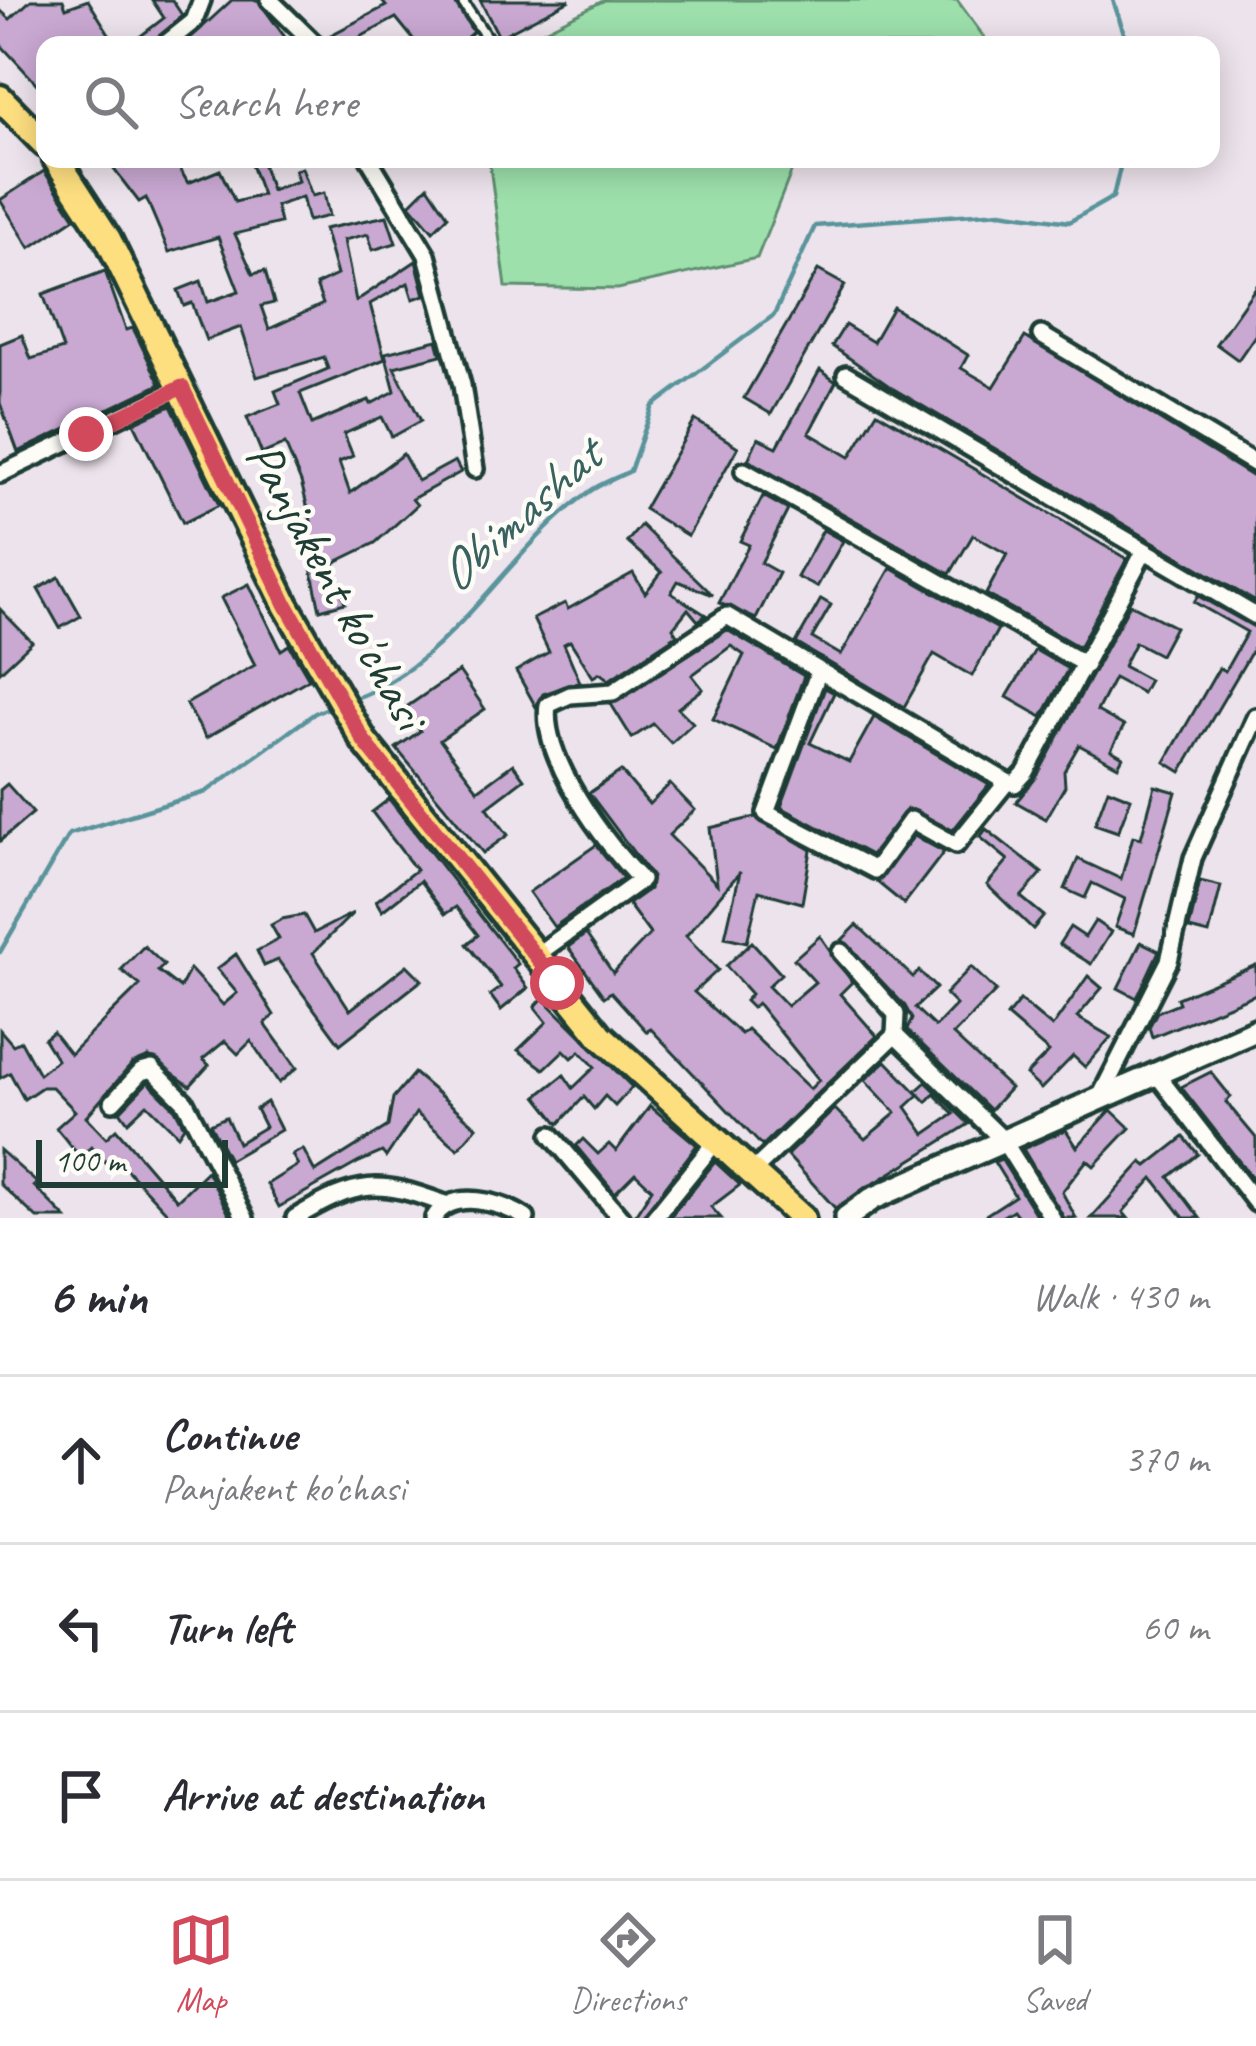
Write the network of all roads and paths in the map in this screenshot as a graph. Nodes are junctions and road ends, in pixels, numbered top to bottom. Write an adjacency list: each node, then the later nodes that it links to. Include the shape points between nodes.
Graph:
1 (270, 0): 5 (street)
2 (461, 0): 6 (lane)
3 (206, 1): 4 (street)
4 (175, 36)
5 (307, 36)
6 (485, 36)
7 (0, 100): 8 (main road, Panjakent ko'chasi)
8 (36, 134)
9 (62, 168): 13 (main road, Panjakent ko'chasi, via 108,239)
10 (374, 168): 15 (street, via 427,255)
11 (1041, 335): 14 (street)
12 (846, 375): 18 (street)
13 (182, 387): 17 (street); 25 (main road, Panjakent ko'chasi, via 364,741)
14 (1256, 464)
15 (475, 469)
16 (744, 471): 20 (street)
17 (0, 475)
18 (1143, 554): 19 (street); 20 (street)
19 (1256, 616)
20 (1086, 665): 23 (street, via 1023,778)
21 (819, 671): 23 (street); 23 (street, via 766,813 875,870 911,820 956,845); 25 (street, via 728,616 613,692 548,705 544,727 583,806 641,880)
22 (1256, 717): 29 (street, via 1193,858 1168,961)
23 (1007, 782)
24 (841, 952): 27 (street, via 896,1014)
25 (535, 956): 32 (main road, Panjakent ko'chasi, via 601,1036)
26 (1256, 1030): 28 (main road)
27 (895, 1035): 33 (street); 34 (street)
28 (1157, 1075): 29 (main road); 35 (street)
29 (1099, 1099): 33 (main road)
30 (112, 1102): 37 (street, via 152,1069 185,1102)
31 (550, 1135): 40 (street)
32 (717, 1140): 34 (main road, Panjakent ko'chasi); 41 (street)
33 (1003, 1140): 43 (main road); 44 (street)
34 (752, 1172): 42 (main road, Panjakent ko'chasi)
35 (1256, 1203)
36 (440, 1211): 38 (street, via 391,1184 343,1189); 39 (street, via 464,1198)
37 (245, 1218)
38 (296, 1218)
39 (526, 1218)
40 (621, 1218)
41 (654, 1218)
42 (802, 1218)
43 (846, 1218)
44 (1052, 1218)

